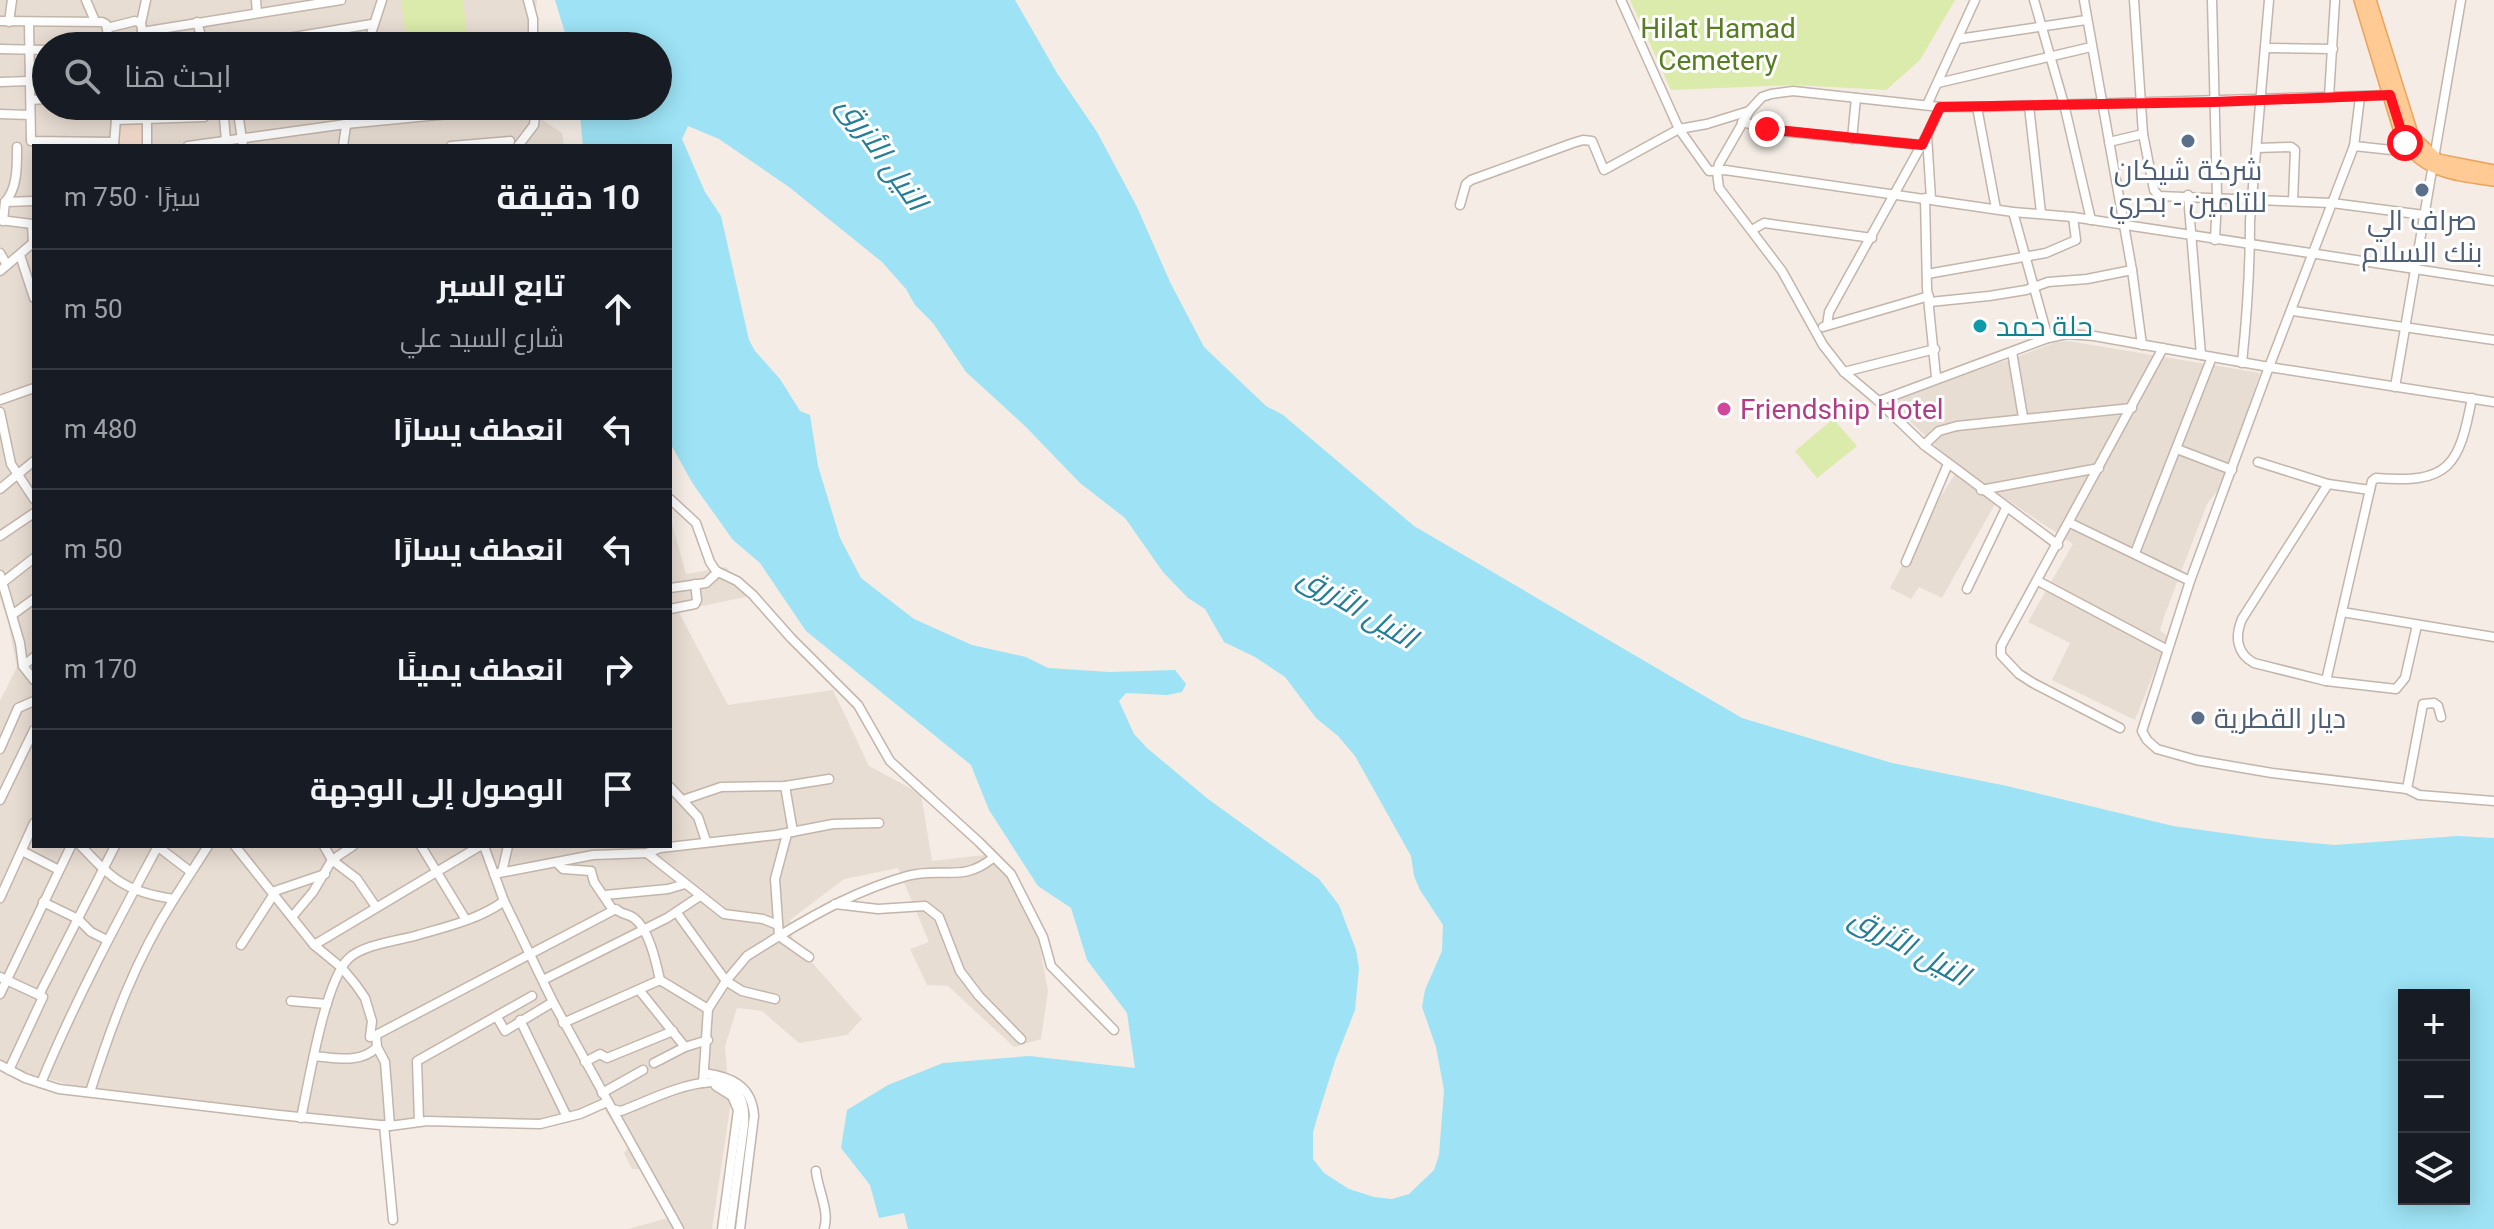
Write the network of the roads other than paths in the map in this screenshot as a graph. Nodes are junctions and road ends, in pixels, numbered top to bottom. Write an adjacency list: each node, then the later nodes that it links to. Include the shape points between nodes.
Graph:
1 (12, 0): 21 (street)
2 (86, 0): 22 (street)
3 (146, 0): 28 (street)
4 (256, 0): 19 (street)
5 (341, 0): 19 (street)
6 (382, 0): 25 (street)
7 (528, 0): 34 (street)
8 (1621, 0): 72 (street)
9 (1975, 0): 35 (street)
10 (2034, 0): 26 (street)
11 (2084, 0): 20 (street)
12 (2134, 0): 54 (street)
13 (2212, 0): 52 (street)
14 (2269, 0): 37 (street)
15 (2335, 0): 41 (street)
16 (2360, 0): 46 (main road)
17 (2370, 0): 46 (main road)
18 (2461, 0): 89 (street)
19 (257, 13): 23 (street)
20 (2086, 20): 26 (street); 36 (street)
21 (5, 21): 24 (street)
22 (95, 21): 24 (street); 27 (street)
23 (197, 22): 28 (street); 31 (street)
24 (29, 23): 39 (street)
25 (372, 24): 32 (street); 33 (street)
26 (2041, 27): 35 (street); 42 (street)
27 (107, 28): 28 (street, via 135,21); 29 (street)
28 (141, 28): 30 (street)
29 (108, 32)
30 (142, 32)
31 (200, 32)
32 (324, 32)
33 (370, 32)
34 (533, 32)
35 (1958, 39): 45 (street)
36 (2091, 47): 42 (street); 53 (street)
37 (2265, 48): 41 (street); 50 (street)
38 (0, 49): 39 (street)
39 (29, 49): 40 (street); 43 (street)
40 (32, 49)
41 (2333, 49): 47 (street)
42 (2049, 56): 45 (street); 55 (street)
43 (30, 81): 44 (street); 51 (street)
44 (0, 82)
45 (1938, 83): 56 (street)
46 (2394, 95): 48 (street); 87 (main road)
47 (2329, 97): 48 (street); 50 (street)
48 (2360, 97): 85 (street)
49 (1856, 98): 56 (street); 60 (street, via 1780,92 1762,97); 75 (street)
50 (2260, 99): 52 (street); 88 (street)
51 (31, 100): 62 (street)
52 (2214, 102): 54 (street); 95 (street)
53 (2102, 103): 54 (street); 55 (street); 78 (street)
54 (2140, 103): 73 (street)
55 (2064, 104): 57 (street); 109 (street)
56 (1927, 105): 58 (street)
57 (2029, 106): 59 (street); 105 (street)
58 (1940, 107): 59 (street); 74 (street)
59 (1977, 107): 103 (street)
60 (1750, 110): 70 (street); 72 (street)
61 (0, 114): 62 (street)
62 (30, 115): 79 (street, via 31,141)
63 (116, 120): 64 (street); 79 (street)
64 (147, 120): 80 (street)
65 (224, 120): 76 (street)
66 (239, 120): 77 (street)
67 (347, 120): 71 (street)
68 (387, 120): 71 (street)
69 (535, 120): 83 (street)
70 (1742, 122): 75 (street); 91 (street)
71 (346, 124): 77 (street); 82 (street)
72 (1679, 129): 91 (street, via 1705,168); 102 (street, via 1604,170 1592,141 1573,143 1471,180)
73 (2143, 134): 78 (street); 94 (street, via 2154,190 2159,196)
74 (1927, 135): 84 (street); 96 (street)
75 (1852, 139): 84 (street)
76 (226, 141): 77 (street); 81 (street)
77 (242, 142)
78 (2109, 142): 111 (street)
79 (114, 144)
80 (147, 144)
81 (203, 144)
82 (343, 144)
83 (511, 144)
84 (1922, 145): 93 (street)
85 (2354, 146): 87 (street, via 2389,151); 101 (street)
86 (17, 147): 100 (street, via 16,177 9,198)
87 (2414, 147): 89 (main road)
88 (2257, 148): 97 (street); 99 (street, via 2295,150)
89 (2433, 162): 90 (main road); 92 (main road, via 2450,174); 106 (street)
90 (2494, 171)
91 (1717, 172): 93 (street); 112 (street, via 1723,194)
92 (2494, 180)
93 (1896, 193): 96 (street); 114 (street)
94 (2188, 195): 95 (street); 113 (street)
95 (2217, 196): 97 (street); 115 (street)
96 (1928, 198): 103 (street); 125 (street)
97 (2253, 200): 99 (street); 117 (street)
98 (32, 201): 100 (street)
99 (2293, 201): 101 (street)
100 (2, 202): 108 (street)
101 (2332, 203): 106 (street); 119 (street)
102 (1460, 205)
103 (1996, 209): 104 (street)
104 (2013, 212): 105 (street); 121 (street)
105 (2041, 213): 107 (street)
106 (2424, 215): 123 (street)
107 (2073, 217): 109 (street); 121 (street, via 2076,240)
108 (1, 220): 110 (street)
109 (2091, 220): 111 (street)
110 (32, 224)
111 (2123, 225): 113 (street); 124 (street)
112 (1752, 230): 114 (street, via 1764,223); 133 (street)
113 (2193, 236): 115 (street); 140 (street)
114 (1872, 238): 131 (street, via 1829,312)
115 (2215, 240): 117 (street)
116 (32, 245): 120 (street)
117 (2251, 245): 119 (street); 142 (street)
118 (0, 253): 122 (street)
119 (2314, 253): 123 (street); 130 (street)
120 (20, 255): 122 (street); 128 (street)
121 (2024, 258): 125 (street); 127 (street)
122 (4, 268)
123 (2414, 268): 126 (street); 132 (street)
124 (2132, 270): 127 (street); 136 (street)
125 (1927, 274): 129 (street)
126 (2494, 281)
127 (2034, 286): 129 (street, via 1989,296); 134 (street)
128 (32, 292)
129 (1929, 299): 131 (street); 138 (street)
130 (2293, 311): 132 (street); 143 (street)
131 (1827, 325): 133 (street)
132 (2406, 327): 135 (street); 146 (street)
133 (1815, 330): 144 (street)
134 (2048, 338): 136 (street, via 2067,334); 139 (street)
135 (2494, 340)
136 (2142, 345): 137 (street)
137 (2163, 348): 140 (street); 152 (street)
138 (1935, 349): 144 (street); 145 (street)
139 (2012, 352): 145 (street); 154 (street)
140 (2201, 355): 141 (street)
141 (2212, 357): 142 (street); 156 (street)
142 (2242, 363): 143 (street)
143 (2269, 367): 146 (street); 161 (street)
144 (1844, 372): 150 (street)
145 (1936, 377): 150 (street)
146 (2395, 387): 148 (street)
147 (32, 389): 149 (street)
148 (2472, 398): 151 (street); 166 (street, via 2464,437 2450,464 2426,477 2373,479)
149 (0, 400)
150 (1879, 401): 155 (street)
151 (2494, 402)
152 (2132, 408): 154 (street); 160 (street)
153 (0, 412): 162 (street)
154 (2023, 417): 155 (street, via 1947,428)
155 (1924, 445): 159 (street)
156 (2177, 449): 161 (street); 174 (street)
157 (2258, 462): 163 (street)
158 (32, 463): 162 (street)
159 (1948, 464): 165 (street); 176 (street)
160 (2099, 468): 165 (street); 171 (street)
161 (2232, 470): 180 (street)
162 (18, 475): 164 (street); 167 (street)
163 (2328, 484): 166 (street); 194 (street, via 2242,619 2237,641 2245,658 2254,663)
164 (0, 489)
165 (1981, 490): 169 (street)
166 (2370, 490): 186 (street)
167 (32, 496)
168 (672, 501): 177 (street, via 696,523)
169 (2006, 508): 173 (street); 183 (street)
170 (32, 514): 172 (street)
171 (2070, 523): 173 (street); 174 (street)
172 (0, 536)
173 (2058, 545): 179 (street)
174 (2135, 553): 180 (street)
175 (32, 559): 178 (street)
176 (1906, 562)
177 (718, 572): 181 (street, via 706,583); 228 (street, via 745,588 835,679 858,705 890,761)
178 (1, 579): 187 (street)
179 (2038, 581): 190 (street); 197 (street, via 2004,639 2001,655 2033,683)
180 (2190, 581): 190 (street)
181 (695, 584): 182 (street); 185 (street, via 695,604)
182 (672, 588)
183 (1967, 589)
184 (32, 600): 187 (street)
185 (672, 609)
186 (2342, 612): 188 (street); 194 (street)
187 (12, 615): 192 (street)
188 (2417, 625): 189 (street); 194 (street, via 2405,678 2396,689)
189 (2494, 637)
190 (2166, 649): 203 (street, via 2142,731 2157,749 2272,773)
191 (32, 659): 192 (street)
192 (23, 666): 193 (street)
193 (32, 677)
194 (2326, 681)
195 (32, 702): 199 (street, via 18,708)
196 (2441, 717): 203 (street, via 2434,703 2423,704)
197 (2120, 728)
198 (32, 734): 204 (street)
199 (0, 749)
200 (829, 779): 201 (street)
201 (785, 786): 205 (street, via 721,787); 209 (street)
202 (672, 789): 205 (street)
203 (2407, 789): 206 (street)
204 (0, 800)
205 (683, 800): 210 (street, via 698,817)
206 (2494, 801)
207 (879, 823): 209 (street, via 833,824)
208 (32, 828): 226 (street)
209 (790, 833): 210 (street); 253 (street, via 775,879)
210 (706, 841): 211 (street)
211 (672, 846)
212 (70, 848): 232 (street)
213 (83, 848): 231 (street)
214 (114, 848): 231 (street)
215 (157, 848): 238 (street)
216 (161, 848): 234 (street)
217 (207, 848): 234 (street)
218 (237, 848): 239 (street)
219 (325, 848): 229 (street)
220 (350, 848): 229 (street)
221 (422, 848): 233 (street)
222 (478, 848): 233 (street)
223 (483, 848): 236 (street)
224 (507, 848): 236 (street)
225 (660, 848): 227 (street)
226 (22, 851): 232 (street); 242 (street)
227 (647, 853): 230 (street); 237 (street)
228 (994, 857): 246 (street, via 965,874 930,871 908,876); 278 (street, via 1011,874 1043,937 1051,966)
229 (332, 860): 235 (street); 247 (street, via 357,879)
230 (557, 863): 236 (street); 240 (street, via 563,869 591,871)
231 (103, 869): 238 (street); 251 (street)
232 (59, 870): 245 (street)
233 (438, 871): 247 (street); 252 (street)
234 (191, 872): 243 (street)
235 (325, 873): 239 (street); 250 (street)
236 (498, 873): 244 (street)
237 (685, 884): 240 (street); 241 (street)
238 (134, 891): 243 (street); 256 (street)
239 (273, 893): 250 (street); 257 (street)
240 (605, 895): 248 (street)
241 (700, 896): 249 (street); 253 (street, via 724,914)
242 (0, 898)
243 (174, 899): 293 (street, via 141,955)
244 (504, 901): 252 (street); 259 (street)
245 (43, 902): 251 (street); 262 (street)
246 (834, 904): 255 (street); 281 (street, via 878,909 925,906 939,917 960,971)
247 (376, 907): 258 (street)
248 (613, 910): 254 (street, via 633,917); 259 (street)
249 (677, 913): 254 (street); 265 (street)
250 (292, 917): 258 (street)
251 (78, 919): 256 (street); 268 (street)
252 (466, 920): 261 (street, via 370,948)
253 (778, 925): 255 (street)
254 (643, 929): 263 (street); 264 (street)
255 (779, 936): 260 (street); 265 (street, via 747,956)
256 (107, 940): 292 (street)
257 (241, 945)
258 (314, 945): 261 (street)
259 (529, 952): 263 (street); 280 (street)
260 (809, 957)
261 (342, 968): 273 (street); 280 (street, via 365,998 372,1021 370,1037)
262 (3, 979): 267 (street); 268 (street)
263 (543, 980): 272 (street)
264 (660, 980): 266 (street); 274 (street)
265 (726, 981): 270 (street); 274 (street)
266 (640, 991): 277 (street); 279 (street)
267 (0, 994)
268 (39, 995): 289 (street, via 43,997)
269 (532, 996): 275 (street)
270 (775, 999)
271 (291, 1001): 273 (street)
272 (553, 1002): 276 (street); 277 (street)
273 (327, 1004): 285 (street)
274 (708, 1009): 282 (street)
275 (497, 1017): 276 (street, via 505,1031); 297 (street, via 417,1061)
276 (520, 1020): 295 (street)
277 (563, 1023): 286 (street)
278 (1114, 1030)
279 (673, 1031): 284 (street); 286 (street)
280 (376, 1035): 283 (street)
281 (1021, 1039)
282 (708, 1040): 284 (street); 291 (street)
283 (377, 1047): 285 (street, via 369,1056); 299 (street, via 385,1062)
284 (685, 1047): 287 (street)
285 (314, 1056): 296 (street)
286 (585, 1062): 294 (street)
287 (654, 1063)
288 (0, 1065): 289 (street)
289 (9, 1070): 292 (street)
290 (643, 1070): 294 (street)
291 (703, 1080): 294 (street); 298 (street, via 735,1091 744,1106); 305 (street, via 727,1077 747,1091 753,1106)
292 (41, 1083): 293 (street)
293 (90, 1092): 296 (street)
294 (611, 1104): 295 (street); 302 (street)
295 (567, 1117): 297 (street, via 525,1125)
296 (301, 1118): 299 (street)
297 (419, 1121): 299 (street)
298 (740, 1125): 303 (street); 304 (street)
299 (387, 1126): 301 (street)
300 (816, 1171): 306 (street, via 827,1220)
301 (393, 1220)
302 (679, 1229)
303 (722, 1229)
304 (730, 1229)
305 (740, 1229)
306 (824, 1229)

